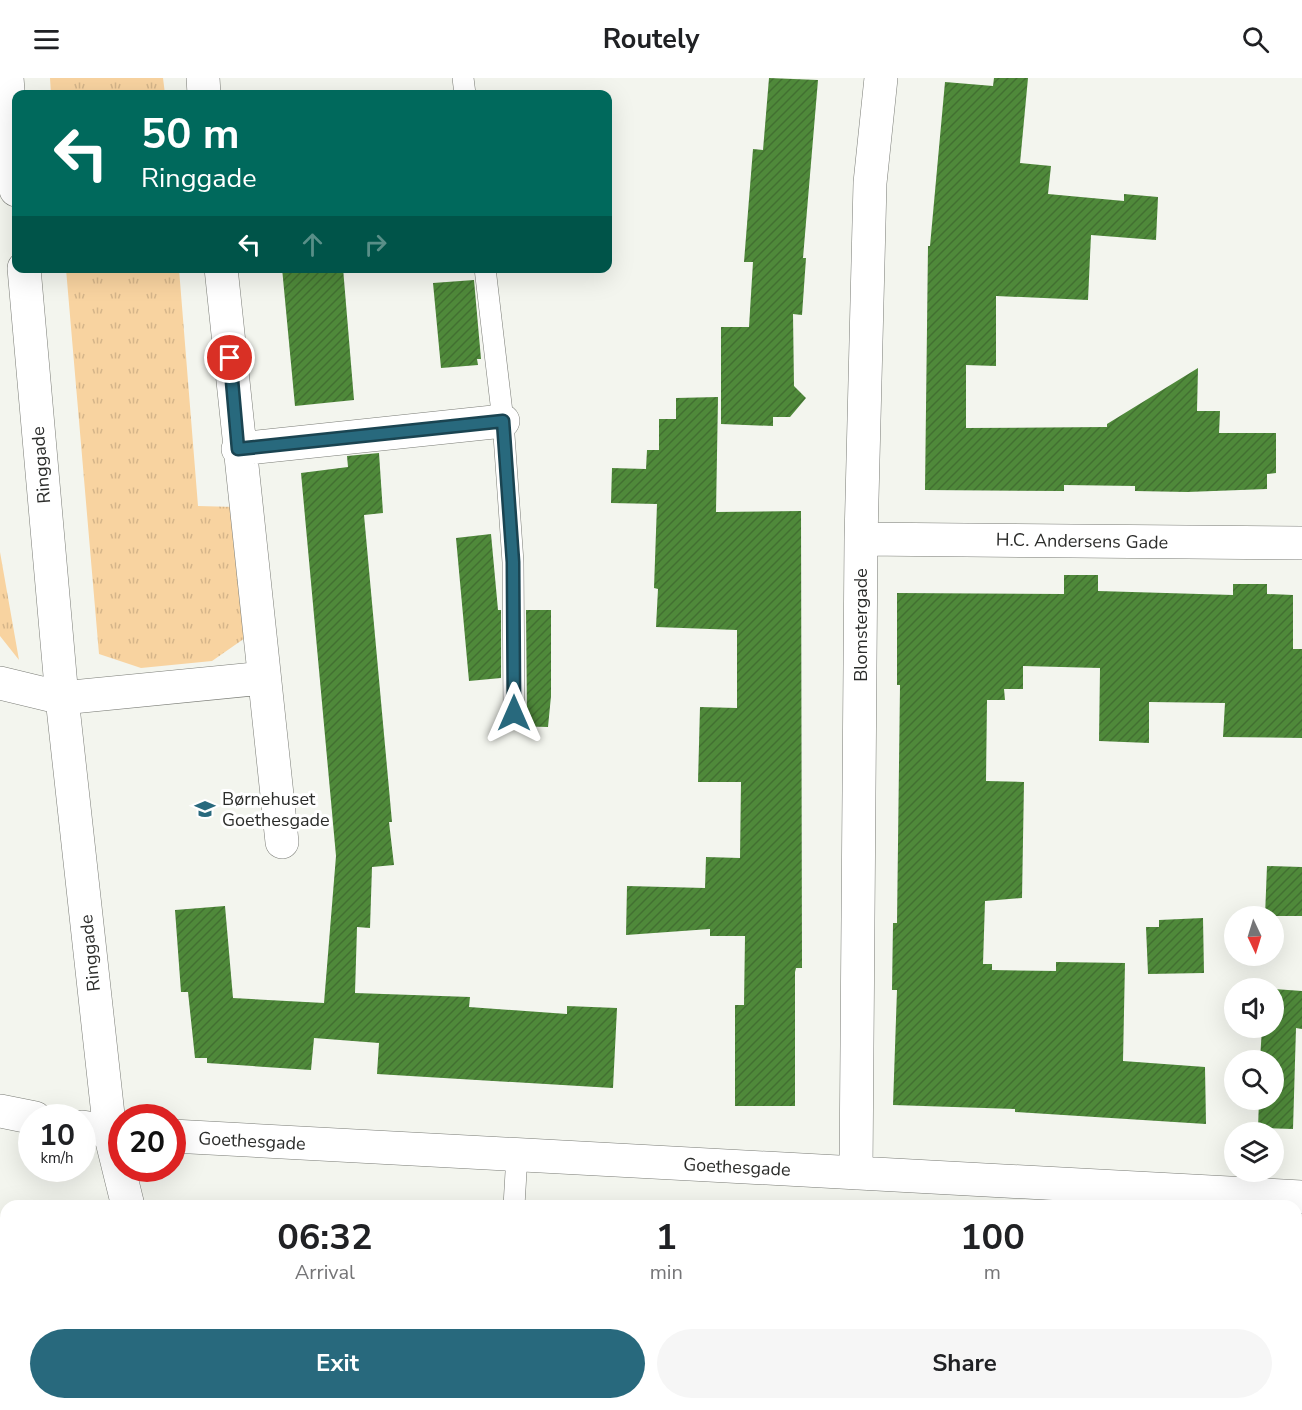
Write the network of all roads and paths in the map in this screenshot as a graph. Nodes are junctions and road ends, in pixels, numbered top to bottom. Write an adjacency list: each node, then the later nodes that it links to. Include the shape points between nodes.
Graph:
1 (7, 78): 3 (street)
2 (881, 78): 9 (street, Blomstergade, via 870,183)
3 (12, 140)
4 (24, 273): 13 (street, Ringgade)
5 (221, 273): 8 (street)
6 (486, 273): 7 (lane)
7 (503, 421): 8 (street); 14 (lane, via 513,562)
8 (238, 449): 11 (street)
9 (861, 539): 10 (street, H.C. Andersens Gade); 21 (street, Blomstergade)
10 (1302, 543)
11 (264, 678): 13 (street); 15 (street)
12 (0, 683): 13 (street)
13 (62, 698): 18 (street, Ringgade)
14 (514, 713)
15 (282, 842)
16 (0, 1111): 17 (street)
17 (18, 1115)
18 (105, 1131): 23 (street, Ringgade)
19 (186, 1137): 20 (street, Goethesgade)
20 (517, 1155): 21 (street, Goethesgade); 24 (lane)
21 (856, 1173): 22 (street, Goethesgade)
22 (1302, 1197)
23 (126, 1200)
24 (514, 1200)

